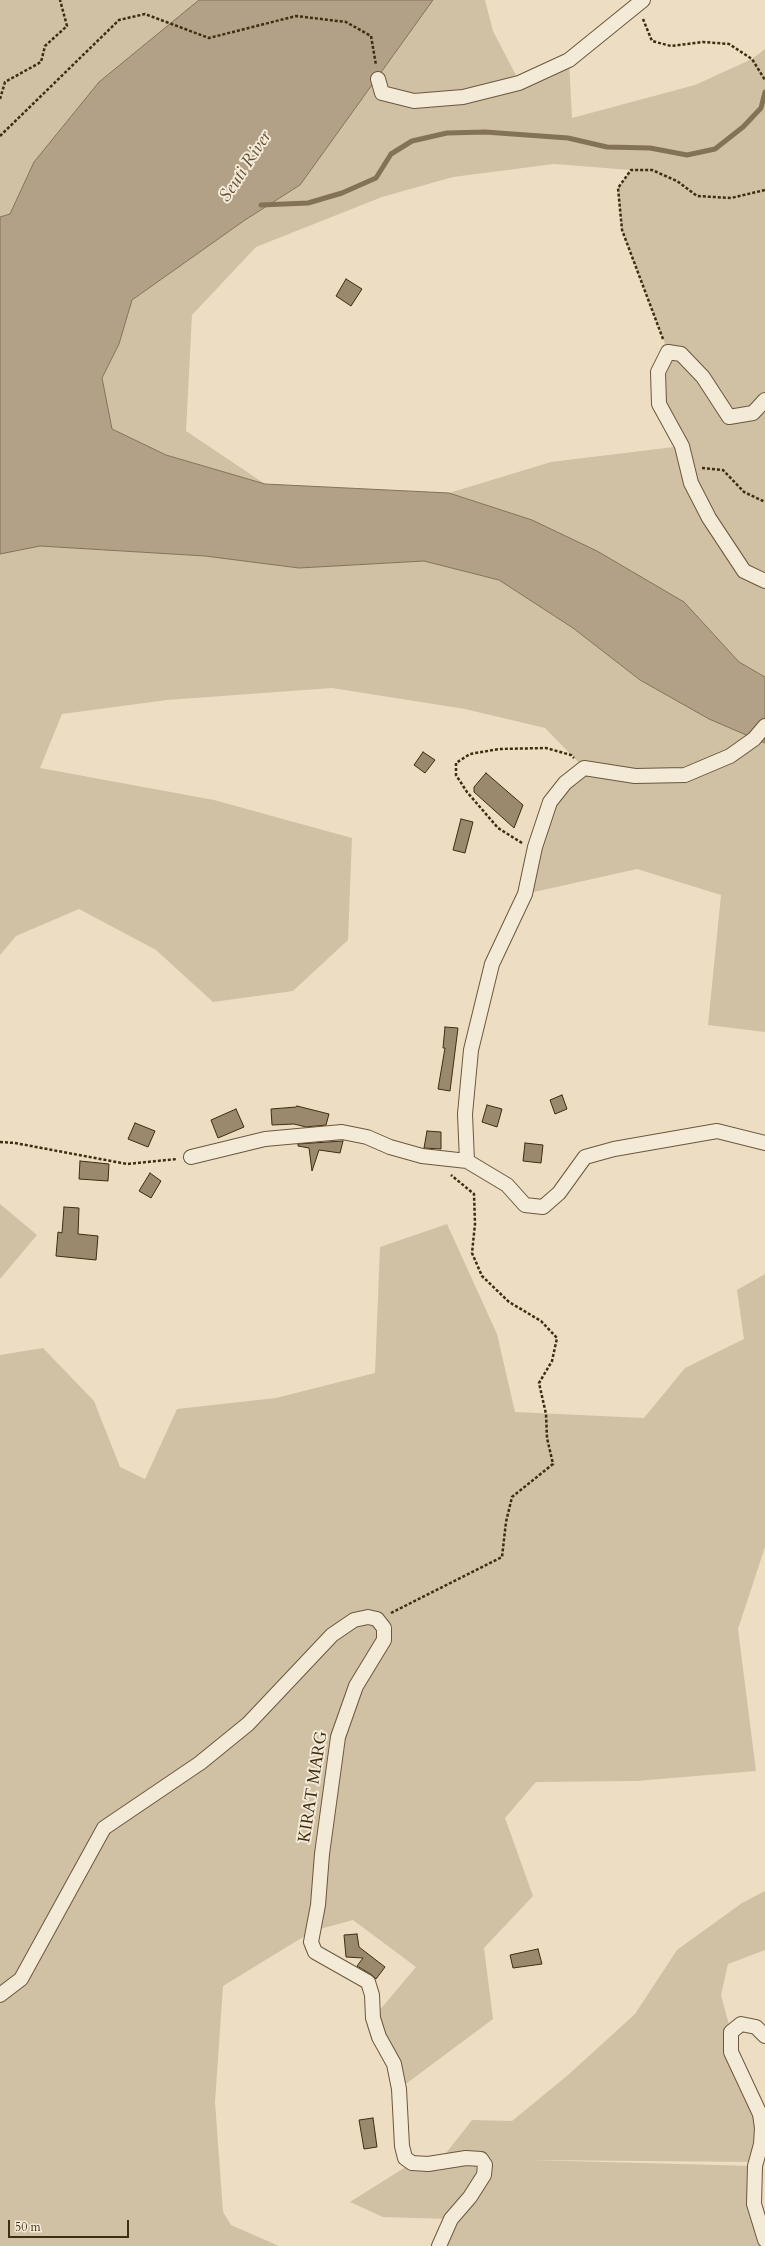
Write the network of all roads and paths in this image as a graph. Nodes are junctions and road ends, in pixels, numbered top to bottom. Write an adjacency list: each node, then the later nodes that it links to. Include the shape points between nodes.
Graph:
1 (60, 0): 5 (path, via 67,26 45,46 41,62 5,82)
2 (640, 2): 3 (street, via 569,60 520,84 463,97 414,101 382,93); 4 (path, via 652,41 671,46 703,42 729,44 752,59)
3 (378, 79): 6 (path, via 371,36 346,22 296,16 209,38 145,14 119,20)
4 (765, 80)
5 (0, 99)
6 (0, 136)
7 (765, 190): 8 (path, via 732,198 697,196 677,181 652,170 631,170 618,188 622,230)
8 (668, 352): 9 (street, via 681,354 703,377 729,417 753,413); 10 (street, via 658,372 659,404 682,446)
9 (765, 400)
10 (691, 483): 11 (path, via 703,468 723,470 744,492); 12 (street, via 708,518 744,571)
11 (765, 502)
12 (765, 581)
13 (765, 726): 14 (street, via 754,739 730,756 685,775 635,776)
14 (584, 768): 15 (street, via 565,783 550,802); 15 (path, via 572,755 546,748 499,749 470,754 456,763 456,775 498,828 524,844)
15 (535, 847): 19 (street, via 525,894 492,964 471,1050 465,1114)
16 (0, 1142): 18 (path, via 15,1142 127,1164)
17 (765, 1143): 19 (street, via 717,1131 614,1149 585,1157 559,1193 543,1207 525,1205 507,1185)
18 (191, 1157): 19 (street, via 265,1139 342,1132 367,1137 422,1156)
19 (467, 1161)
20 (447, 1172): 21 (path, via 474,1194 475,1224 472,1253 482,1276 509,1302 542,1321 557,1338 552,1360 539,1383 553,1464 512,1497 502,1557)
21 (377, 1619): 22 (street, via 368,1617 354,1620 332,1635 248,1724 200,1763 104,1828 21,1979); 25 (street, KIRAT MARG, via 384,1628 384,1640 356,1686 338,1737 322,1854 318,1905 311,1942 315,1952 368,1982 372,1995 373,2018 379,2037 394,2064 399,2089 405,2158 412,2164 481,2158 485,2165 484,2175 451,2219)
22 (0, 1995)
23 (765, 2036): 24 (street, via 756,2027 741,2024 731,2032 731,2052 760,2114 761,2144 755,2166 754,2204)
24 (765, 2240)
25 (439, 2246)

